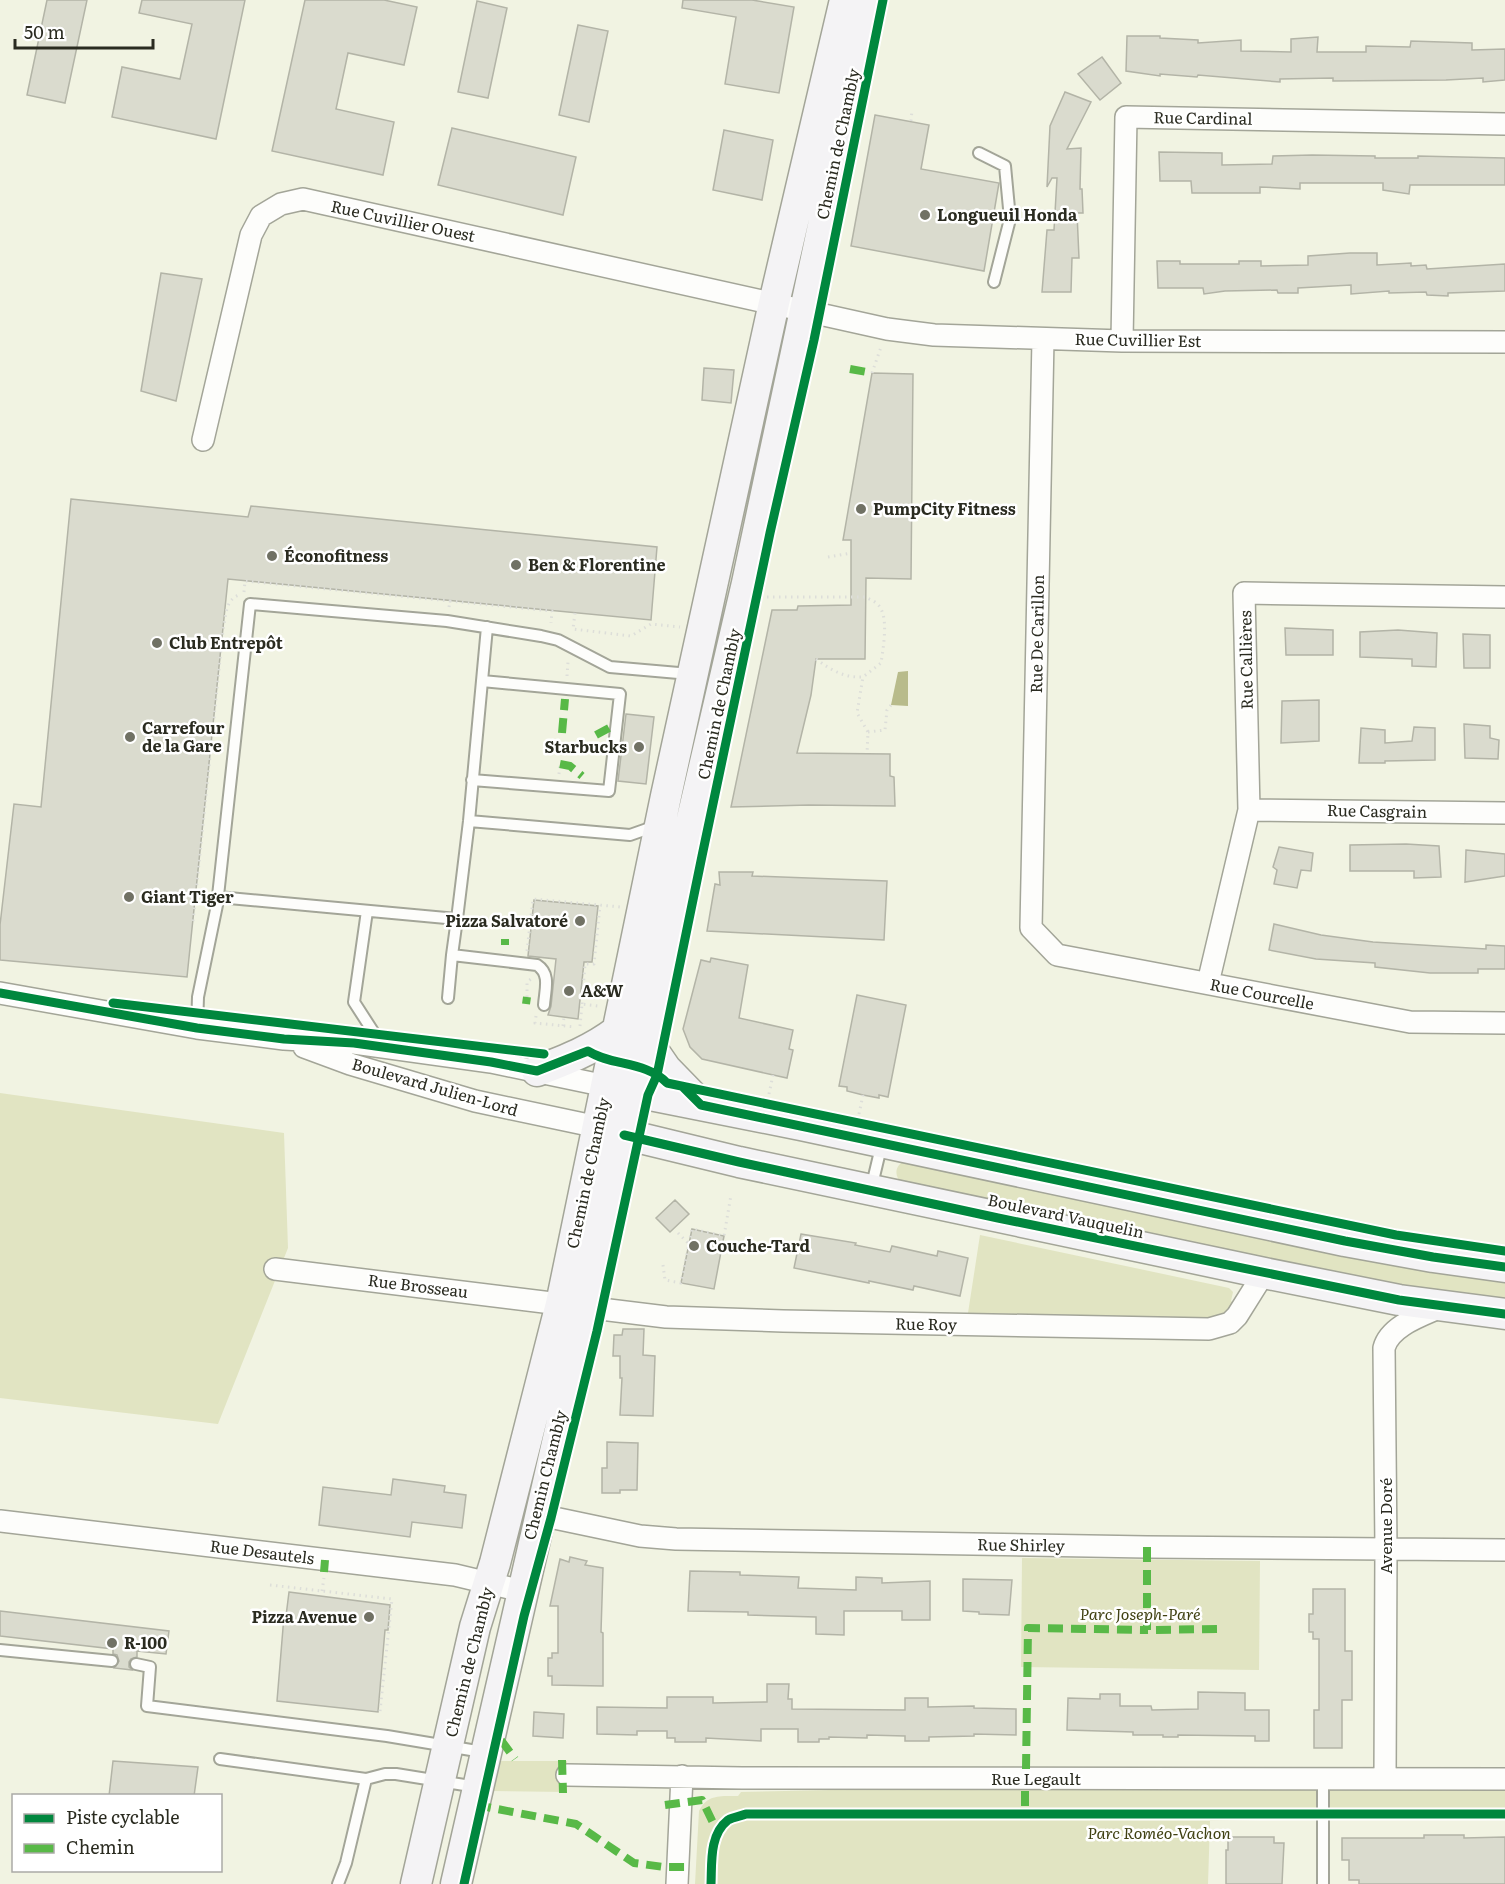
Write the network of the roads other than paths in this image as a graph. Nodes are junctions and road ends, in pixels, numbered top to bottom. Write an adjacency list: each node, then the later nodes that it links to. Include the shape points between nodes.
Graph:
1 (845, 0): 6 (main road, Chemin de Chambly)
2 (871, 0): 7 (main road, Chemin de Chambly)
3 (1505, 124): 9 (street, Rue Cardinal, via 1126,117)
4 (979, 153): 5 (lane, via 1005,166 1010,219)
5 (994, 282)
6 (774, 303): 7 (street, Rue Cuvillier Est); 11 (street, Rue Cuvillier Ouest, via 303,199 281,204 261,216 251,235); 14 (main road, Chemin de Chambly)
7 (806, 311): 8 (street, Rue Cuvillier Est, via 934,335); 32 (main road, Chemin de Chambly, via 689,829)
8 (1043, 339): 9 (street, Rue Cuvillier Est); 24 (street, Rue De Carillon)
9 (1122, 341): 10 (street, Rue Cuvillier Est)
10 (1505, 342)
11 (203, 440)
12 (1505, 597): 17 (street, Rue Callières, via 1244,593)
13 (487, 627): 14 (lane, via 558,640 610,668); 15 (lane); 21 (lane, via 250,604)
14 (693, 674): 19 (main road, Chemin de Chambly)
15 (482, 681): 16 (lane); 16 (lane, via 620,694 609,791)
16 (472, 780): 20 (lane)
17 (1249, 810): 18 (street, Rue Casgrain); 26 (street, Rue Callières)
18 (1505, 813)
19 (662, 818): 20 (lane, via 630,835); 32 (main road, Chemin de Chambly)
20 (469, 821): 23 (lane)
21 (218, 897): 22 (lane); 31 (lane, via 198,998)
22 (367, 911): 23 (lane); 34 (lane, via 354,1002)
23 (457, 919): 25 (lane)
24 (1031, 928): 26 (street, Rue Courcelle, via 1058,955)
25 (452, 955): 28 (lane); 29 (lane, via 537,965 546,975)
26 (1208, 984): 30 (street, Rue Courcelle, via 1410,1022)
27 (0, 993): 31 (street, Boulevard Julien-Lord)
28 (448, 998)
29 (544, 1005)
30 (1505, 1023)
31 (197, 1028): 33 (street, Boulevard Julien-Lord)
32 (631, 1034): 35 (main road); 36 (main road, Chemin de Chambly); 37 (main road)
33 (284, 1040): 34 (street, Boulevard Julien-Lord); 39 (street, Boulevard Julien-Lord, via 475,1101)
34 (383, 1048): 35 (street, Boulevard Julien-Lord)
35 (537, 1071): 36 (street, Boulevard Julien-Lord)
36 (620, 1089): 37 (main road, Boulevard Vauquelin); 39 (main road, Chemin de Chambly)
37 (701, 1105): 38 (main road, Boulevard Vauquelin)
38 (864, 1126): 40 (lane); 41 (main road, Boulevard Vauquelin, via 1345,1241)
39 (611, 1131): 40 (main road, Boulevard Vauquelin); 44 (main road, Chemin de Chambly)
40 (871, 1190): 43 (main road, Boulevard Vauquelin)
41 (1505, 1267)
42 (275, 1269): 44 (street, Rue Brosseau)
43 (1264, 1273): 44 (street, Rue Roy, via 1237,1316 1230,1323 1209,1329 666,1317); 45 (main road, Boulevard Vauquelin)
44 (575, 1306): 47 (main road, Chemin de Chambly); 51 (main road, Chemin de Chambly)
45 (1443, 1306): 46 (main road, Boulevard Vauquelin); 49 (street, Avenue Doré, via 1396,1330 1384,1347)
46 (1505, 1314)
47 (540, 1515): 49 (street, Rue Shirley, via 653,1538 676,1539); 52 (main road, Chemin de Chambly)
48 (0, 1521): 51 (street, Rue Desautels, via 455,1575)
49 (1386, 1549): 50 (street, Rue Shirley); 62 (street, Avenue Doré)
50 (1505, 1550)
51 (489, 1584): 52 (street, Rue Desautels); 56 (main road, Chemin de Chambly)
52 (522, 1591): 57 (main road, Chemin de Chambly)
53 (0, 1650): 54 (lane)
54 (112, 1661)
55 (136, 1664): 56 (lane, via 150,1667 147,1706)
56 (448, 1745): 57 (lane); 65 (main road, Chemin de Chambly)
57 (484, 1752): 66 (main road, Chemin de Chambly)
58 (220, 1760): 63 (lane)
59 (567, 1775): 60 (street, Rue Legault)
60 (682, 1776): 61 (street, Rue Legault); 70 (street)
61 (1323, 1778): 62 (street, Rue Legault); 71 (lane)
62 (1385, 1778): 64 (street, Rue Legault)
63 (366, 1779): 65 (lane, via 396,1774); 67 (lane)
64 (1505, 1779)
65 (440, 1781): 66 (lane); 68 (main road, Chemin de Chambly)
66 (477, 1787): 69 (main road, Chemin de Chambly)
67 (338, 1884)
68 (416, 1884)
69 (456, 1884)
70 (676, 1884)
71 (1323, 1884)

